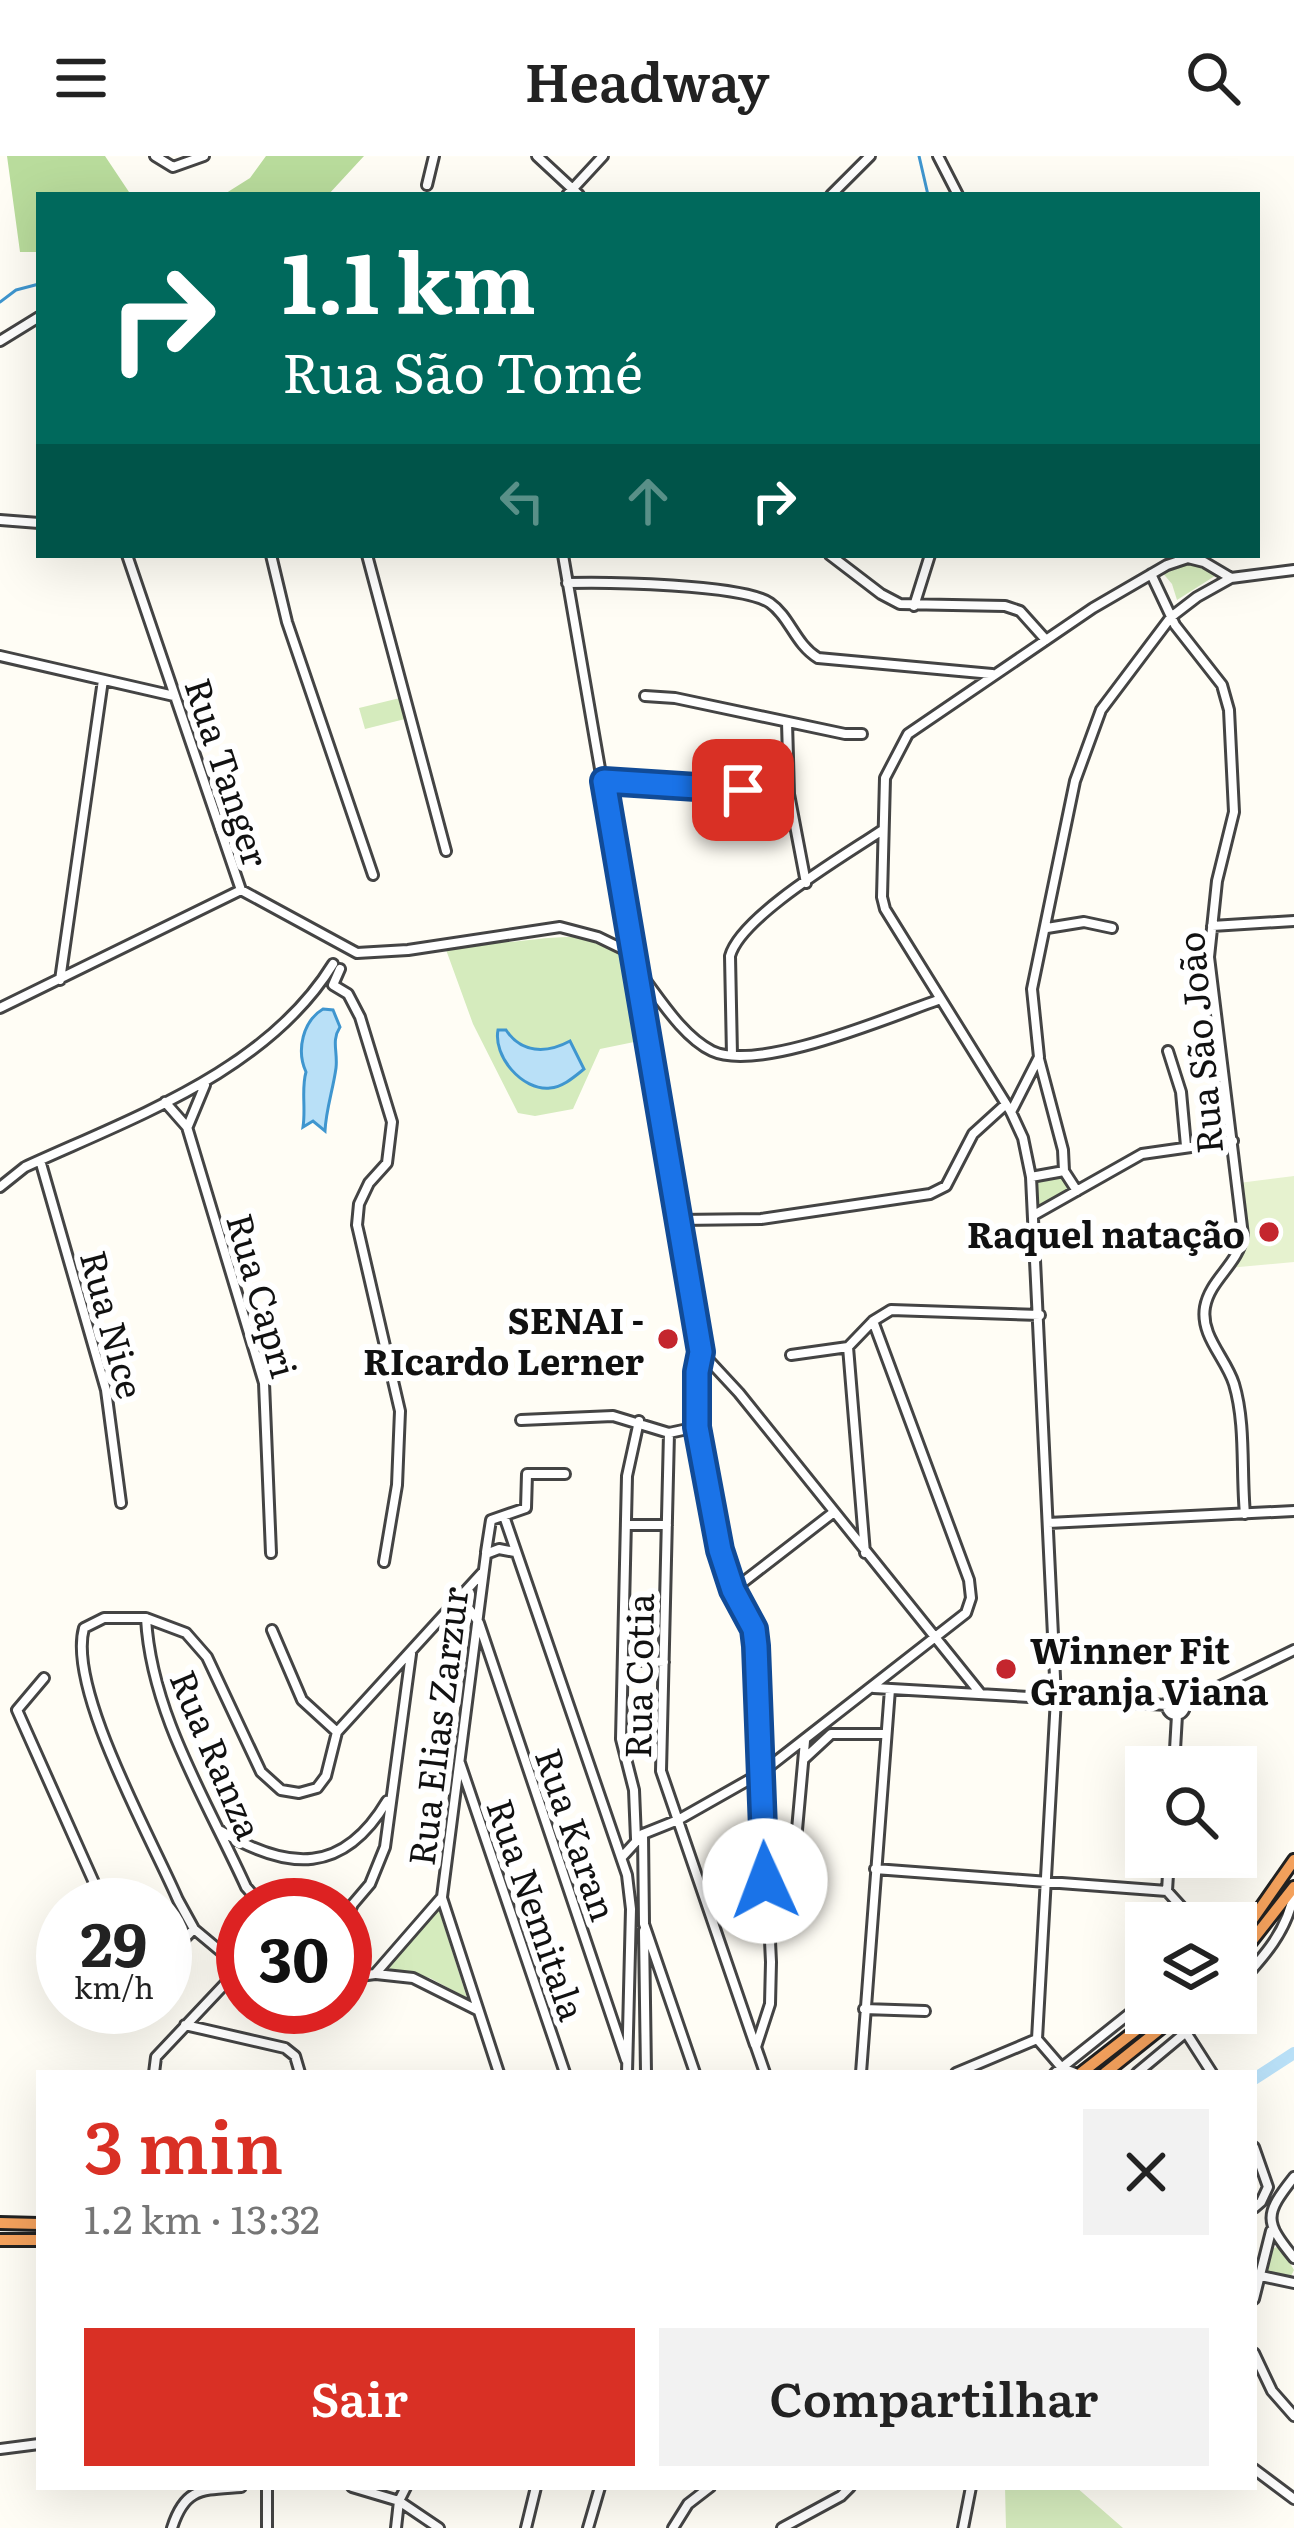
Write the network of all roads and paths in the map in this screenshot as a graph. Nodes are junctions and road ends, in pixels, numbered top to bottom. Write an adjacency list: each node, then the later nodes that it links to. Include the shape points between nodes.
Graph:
1 (155, 156): 2 (street, via 173,167)
2 (205, 156)
3 (434, 156): 8 (street)
4 (536, 156): 9 (street)
5 (604, 156): 10 (street)
6 (869, 156): 11 (street)
7 (938, 156): 12 (street)
8 (427, 185)
9 (570, 192)
10 (574, 192)
11 (834, 192)
12 (956, 192)
13 (36, 319): 14 (street)
14 (0, 341)
15 (0, 520): 16 (street)
16 (36, 524)
17 (128, 558): 33 (street, Rua Tanger)
18 (272, 558): 41 (street)
19 (368, 558): 40 (street)
20 (563, 558): 26 (street)
21 (834, 558): 27 (street, via 881,594)
22 (929, 558): 27 (street)
23 (1294, 570): 25 (street)
24 (1151, 574): 25 (street, via 1189,558); 28 (street, Rua São João); 29 (street)
25 (1231, 578): 28 (street)
26 (567, 583): 31 (street, via 628,581 748,595 772,604 818,658); 37 (street)
27 (914, 606): 29 (street, via 1005,606)
28 (1172, 617): 44 (street, via 1092,732); 47 (street, Rua São João, via 1213,670 1229,710 1234,812)
29 (1046, 640): 31 (street)
30 (0, 656): 32 (street)
31 (996, 675): 39 (street, via 908,734 885,778)
32 (104, 680): 33 (street); 55 (street)
33 (176, 696): 43 (street, Rua Tanger)
34 (645, 696): 35 (street)
35 (787, 722): 36 (street); 38 (street)
36 (862, 734)
37 (604, 781): 38 (street); 52 (street)
38 (789, 794): 42 (street)
39 (882, 831): 42 (street); 56 (street, via 885,909)
40 (446, 851)
41 (374, 875)
42 (806, 883): 59 (street, via 733,944)
43 (241, 890): 50 (street); 55 (street, Rua Tanger)
44 (1049, 914): 46 (street); 49 (street)
45 (1294, 921): 47 (street)
46 (1062, 924): 48 (street); 49 (street)
47 (1211, 926): 65 (street, Rua São João)
48 (1112, 928)
49 (1045, 929): 60 (street, via 1032,989)
50 (346, 949): 51 (street); 53 (street)
51 (357, 953): 52 (street, via 560,928); 53 (street)
52 (633, 954): 54 (street)
53 (339, 963): 61 (street, via 242,1059); 96 (street, via 333,985 360,1017 392,1122 387,1163 359,1204 357,1225 400,1411)
54 (635, 966): 59 (street, via 687,1031 711,1051); 73 (street)
55 (60, 980): 57 (street, Rua Tanger)
56 (938, 1000): 59 (street, via 812,1043); 63 (street)
57 (0, 1008)
58 (1168, 1051): 66 (street)
59 (732, 1055)
60 (1039, 1058): 63 (street); 68 (street)
61 (206, 1083): 62 (street); 64 (street)
62 (165, 1102): 64 (street); 67 (street)
63 (1009, 1108): 69 (street); 73 (street, via 973,1134 946,1186 930,1194 761,1220)
64 (187, 1127): 93 (street, Rua Capri, via 264,1382)
65 (1233, 1141): 66 (street); 87 (street, Rua São João, via 1242,1242 1204,1313 1235,1391)
66 (1186, 1146): 71 (street, via 1142,1154)
67 (40, 1160): 70 (street); 84 (street, Rua Nice, via 106,1390)
68 (1064, 1171): 69 (street); 71 (street)
69 (1031, 1177): 72 (street)
70 (0, 1187)
71 (1077, 1191): 72 (street)
72 (1034, 1215): 74 (street)
73 (679, 1220): 77 (street)
74 (1040, 1315): 75 (street, via 891,1310); 89 (street)
75 (872, 1321): 76 (street); 103 (street, via 969,1580 966,1613)
76 (848, 1347): 78 (street); 94 (street)
77 (701, 1352): 81 (street); 86 (street)
78 (791, 1355)
79 (521, 1420): 80 (street)
80 (639, 1421): 82 (street); 91 (street)
81 (697, 1427): 82 (street); 98 (street)
82 (669, 1433): 90 (street, Rua Cotia)
83 (565, 1474): 88 (street, via 527,1474 527,1505)
84 (121, 1503)
85 (1294, 1511): 87 (street)
86 (834, 1512): 94 (street); 98 (street)
87 (1245, 1514): 89 (street)
88 (504, 1516): 92 (street); 95 (street, via 491,1520)
89 (1048, 1523): 115 (street)
90 (667, 1525): 91 (street); 107 (street, Rua Cotia)
91 (626, 1526): 106 (street)
92 (517, 1552): 95 (street, Rua Elias Zarzur); 132 (street)
93 (271, 1553)
94 (865, 1553): 103 (street)
95 (486, 1554): 97 (street, Rua Elias Zarzur)
96 (384, 1562)
97 (482, 1573): 99 (street); 101 (street, Rua Elias Zarzur)
98 (733, 1590): 125 (street, via 754,1629)
99 (453, 1606): 101 (street); 105 (street)
100 (146, 1618): 119 (street, via 174,1626 199,1646 261,1772 281,1790 317,1788); 130 (street, Rua Ranza, via 154,1682); 148 (street, via 88,1623 82,1633 89,1689)
101 (479, 1623): 108 (street, Rua Karan); 109 (street, Rua Elias Zarzur)
102 (272, 1630): 119 (street, via 302,1700)
103 (936, 1640): 110 (street); 114 (street)
104 (1294, 1650): 116 (street)
105 (411, 1651): 119 (street); 126 (street)
106 (623, 1660): 107 (street); 131 (street, via 621,1739)
107 (664, 1662): 129 (street, Rua Cotia, via 661,1771)
108 (493, 1666): 109 (street); 157 (street, Rua Karan)
109 (470, 1672): 124 (street, Rua Elias Zarzur)
110 (893, 1672): 112 (street); 113 (street)
111 (44, 1678): 137 (street, via 19,1713)
112 (873, 1688): 113 (street); 121 (street)
113 (892, 1689): 114 (street); 120 (street)
114 (980, 1693): 115 (street)
115 (1056, 1698): 117 (street); 141 (street)
116 (1185, 1703): 117 (street, via 1175,1697); 118 (street)
117 (1168, 1705): 118 (street)
118 (1177, 1715): 122 (street)
119 (337, 1732)
120 (886, 1734): 123 (street, via 831,1735); 136 (street)
121 (805, 1741): 123 (street); 125 (street)
122 (1175, 1746)
123 (803, 1760): 135 (street)
124 (460, 1762): 127 (street, Rua Nemitala); 128 (street, Rua Elias Zarzur)
125 (761, 1773): 129 (street); 169 (street, via 771,1962 770,2004)
126 (390, 1795): 130 (street, via 349,1845 314,1859 268,1857); 140 (street)
127 (472, 1799): 128 (street); 174 (street, Rua Nemitala)
128 (453, 1801): 144 (street, Rua Elias Zarzur)
129 (678, 1820): 131 (street); 169 (street, Rua Cotia)
130 (221, 1831): 138 (street, Rua Ranza)
131 (638, 1834): 132 (street); 133 (street); 147 (street)
132 (615, 1838): 133 (street)
133 (622, 1857): 156 (street)
134 (1294, 1860): 146 (highway)
135 (794, 1863)
136 (875, 1869): 141 (street); 158 (street)
137 (92, 1878)
138 (242, 1878)
139 (1168, 1878): 143 (street)
140 (372, 1879)
141 (1044, 1882): 143 (street); 168 (street)
142 (1294, 1889): 149 (highway); 151 (street, via 1284,1926)
143 (1167, 1891): 145 (street)
144 (442, 1897): 152 (street, Rua Elias Zarzur); 159 (street)
145 (1177, 1902)
146 (1257, 1912)
147 (644, 1924): 153 (street); 154 (street)
148 (194, 1929): 150 (street)
149 (1257, 1935)
150 (216, 1948)
151 (1257, 1964)
152 (374, 1974): 159 (street, via 413,1978)
153 (643, 1976): 154 (street); 176 (street)
154 (661, 1976): 177 (street)
155 (216, 1994): 161 (street)
156 (631, 2004): 157 (street); 170 (street)
157 (608, 2009): 170 (street, Rua Karan)
158 (864, 2009): 160 (street); 179 (street)
159 (477, 2010): 173 (street)
160 (925, 2011)
161 (192, 2017)
162 (1125, 2017): 181 (street)
163 (192, 2027): 172 (street, via 285,2048)
164 (176, 2034): 171 (street)
165 (1130, 2034): 182 (highway)
166 (1154, 2034): 183 (highway)
167 (1187, 2034): 184 (street); 185 (street)
168 (1036, 2039): 180 (street); 181 (street)
169 (756, 2047): 178 (street, Rua Cotia)
170 (627, 2061): 175 (street)
171 (154, 2070)
172 (299, 2070)
173 (498, 2070)
174 (564, 2070)
175 (627, 2070)
176 (646, 2070)
177 (694, 2070)
178 (765, 2070)
179 (861, 2070)
180 (963, 2070)
181 (1059, 2070)
182 (1082, 2070)
183 (1110, 2070)
184 (1141, 2070)
185 (1210, 2070)
186 (1257, 2157): 188 (street, via 1268,2187)
187 (1294, 2177): 188 (street)
188 (1265, 2211): 193 (street); 194 (street)
189 (0, 2223): 190 (highway)
190 (36, 2224)
191 (0, 2240): 192 (highway)
192 (36, 2240)
193 (1294, 2258)
194 (1261, 2276): 195 (street); 196 (street)
195 (1294, 2284)
196 (1257, 2289)
197 (1257, 2360): 198 (street)
198 (1294, 2416)
199 (36, 2444): 200 (street)
200 (0, 2449)
201 (1257, 2471): 211 (street)
202 (218, 2490): 213 (street, via 194,2493)
203 (268, 2490): 214 (street)
204 (362, 2490): 212 (street)
205 (405, 2490): 212 (street)
206 (535, 2490): 217 (street)
207 (599, 2490): 218 (street)
208 (706, 2490): 219 (street)
209 (847, 2490): 220 (street)
210 (969, 2490): 221 (street)
211 (1294, 2499)
212 (400, 2501): 215 (street); 216 (street)
213 (172, 2528)
214 (267, 2528)
215 (397, 2528)
216 (439, 2528)
217 (526, 2528)
218 (588, 2528)
219 (674, 2528)
220 (782, 2528)
221 (963, 2528)

